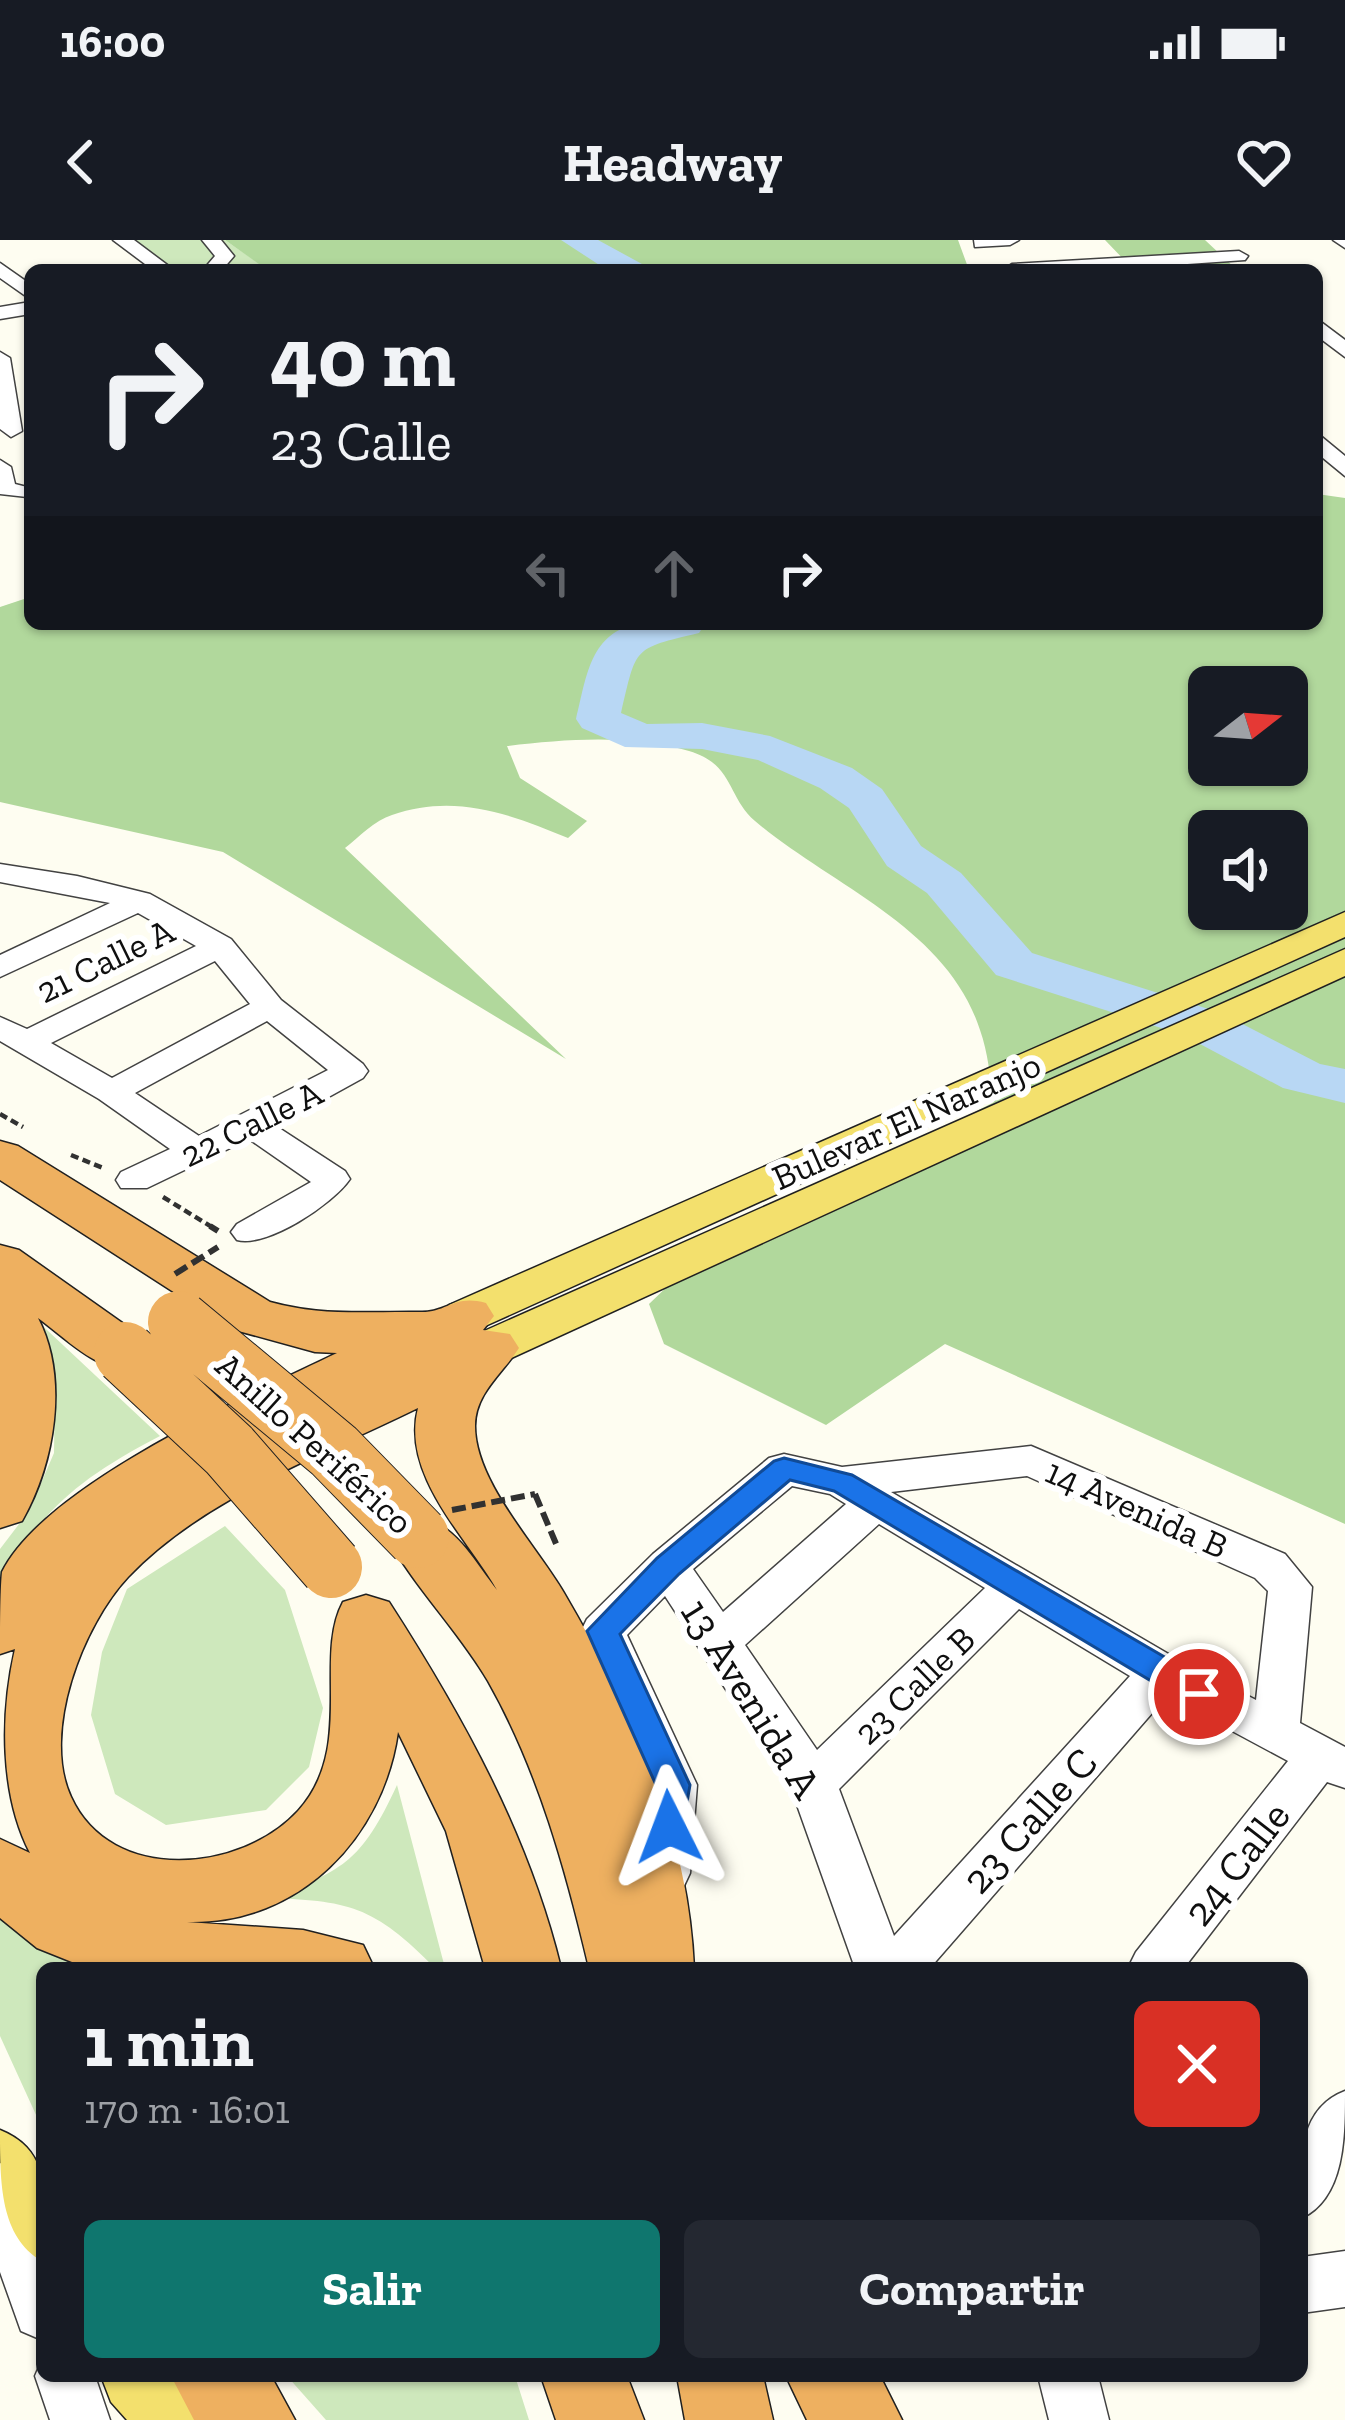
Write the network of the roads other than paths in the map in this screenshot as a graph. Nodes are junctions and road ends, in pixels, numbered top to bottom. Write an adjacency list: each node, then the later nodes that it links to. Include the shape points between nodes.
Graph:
1 (122, 240): 7 (street)
2 (211, 240): 8 (street, via 225,256)
3 (1010, 240): 5 (street)
4 (1222, 240): 6 (street)
5 (980, 243)
6 (1239, 256): 9 (street); 10 (street)
7 (156, 264)
8 (218, 264)
9 (1109, 264)
10 (1250, 264)
11 (0, 269): 12 (street)
12 (24, 288)
13 (1323, 331): 14 (street)
14 (1345, 351)
15 (0, 358): 16 (street)
16 (14, 431)
17 (1323, 446): 19 (street)
18 (0, 467): 20 (street, via 5,488)
19 (1345, 469)
20 (24, 502): 21 (street)
21 (0, 513)
22 (10, 881): 23 (street, via 77,884)
23 (139, 901): 25 (street); 27 (street)
24 (1345, 923): 39 (main road, Bulevar El Naranjo)
25 (220, 946): 28 (street); 29 (street, 21 Calle A)
26 (1345, 961): 39 (main road, Bulevar El Naranjo)
27 (0, 967)
28 (269, 1007): 30 (street); 31 (street, 22 Calle A, via 351,1071)
29 (12, 1035): 30 (street)
30 (111, 1092): 32 (street)
31 (251, 1125): 32 (street, 22 Calle A); 36 (street, via 332,1183)
32 (195, 1150): 34 (street, 22 Calle A)
33 (0, 1157): 39 (highway, via 271,1324 365,1334)
34 (134, 1180)
35 (0, 1186): 53 (highway, Anillo Periférico, bridge, via 173,1300 405,1521 486,1624 536,1708)
36 (234, 1239)
37 (0, 1263): 44 (highway, Anillo Periférico, bridge, via 125,1353 229,1450 331,1567)
38 (0, 1300): 41 (highway, via 29,1378 19,1452)
39 (501, 1322): 44 (highway, via 192,1495 140,1529 92,1576 53,1635 31,1710 32,1780 58,1838 103,1876 190,1892 246,1882 301,1852 335,1815 353,1777); 45 (highway, via 184,1454 100,1510 47,1558); 54 (highway, via 447,1409 450,1465 554,1633 608,1745 643,1855)
40 (858, 1493): 42 (street, via 796,1468 773,1476); 43 (street); 46 (street); 48 (street, 14 Avenida B, via 1031,1461 1270,1566 1290,1588)
41 (0, 1505)
42 (668, 1566): 46 (street, 13 Avenida A); 55 (street, via 603,1631 673,1785)
43 (1015, 1586): 47 (street); 49 (street, 23 Calle B)
44 (368, 1623): 52 (highway, Anillo Periférico, via 467,1796)
45 (0, 1629)
46 (719, 1642): 49 (street, 13 Avenida A)
47 (1161, 1672): 48 (street); 57 (street, 23 Calle C)
48 (1313, 1754): 58 (street, 24 Calle)
49 (813, 1784): 56 (street, 13 Avenida A)
50 (0, 1870): 51 (highway, via 65,1926 126,1947)
51 (305, 1962)
52 (523, 1962)
53 (645, 1962)
54 (646, 1962)
55 (646, 1962)
56 (879, 1962)
57 (903, 1962)
58 (1158, 1962)
59 (1345, 2116): 61 (street)
60 (0, 2162): 63 (main road)
61 (1308, 2181)
62 (0, 2190): 66 (street)
63 (36, 2219)
64 (1345, 2279): 65 (street)
65 (1308, 2284)
66 (36, 2294)
67 (67, 2382): 75 (street)
68 (142, 2382): 76 (main road)
69 (219, 2382): 77 (highway)
70 (587, 2382): 78 (highway)
71 (601, 2382): 78 (highway)
72 (721, 2382): 79 (highway)
73 (833, 2382): 80 (highway)
74 (1069, 2382): 81 (street)
75 (80, 2420)
76 (177, 2420)
77 (251, 2420)
78 (604, 2420)
79 (729, 2420)
80 (857, 2420)
81 (1078, 2420)

